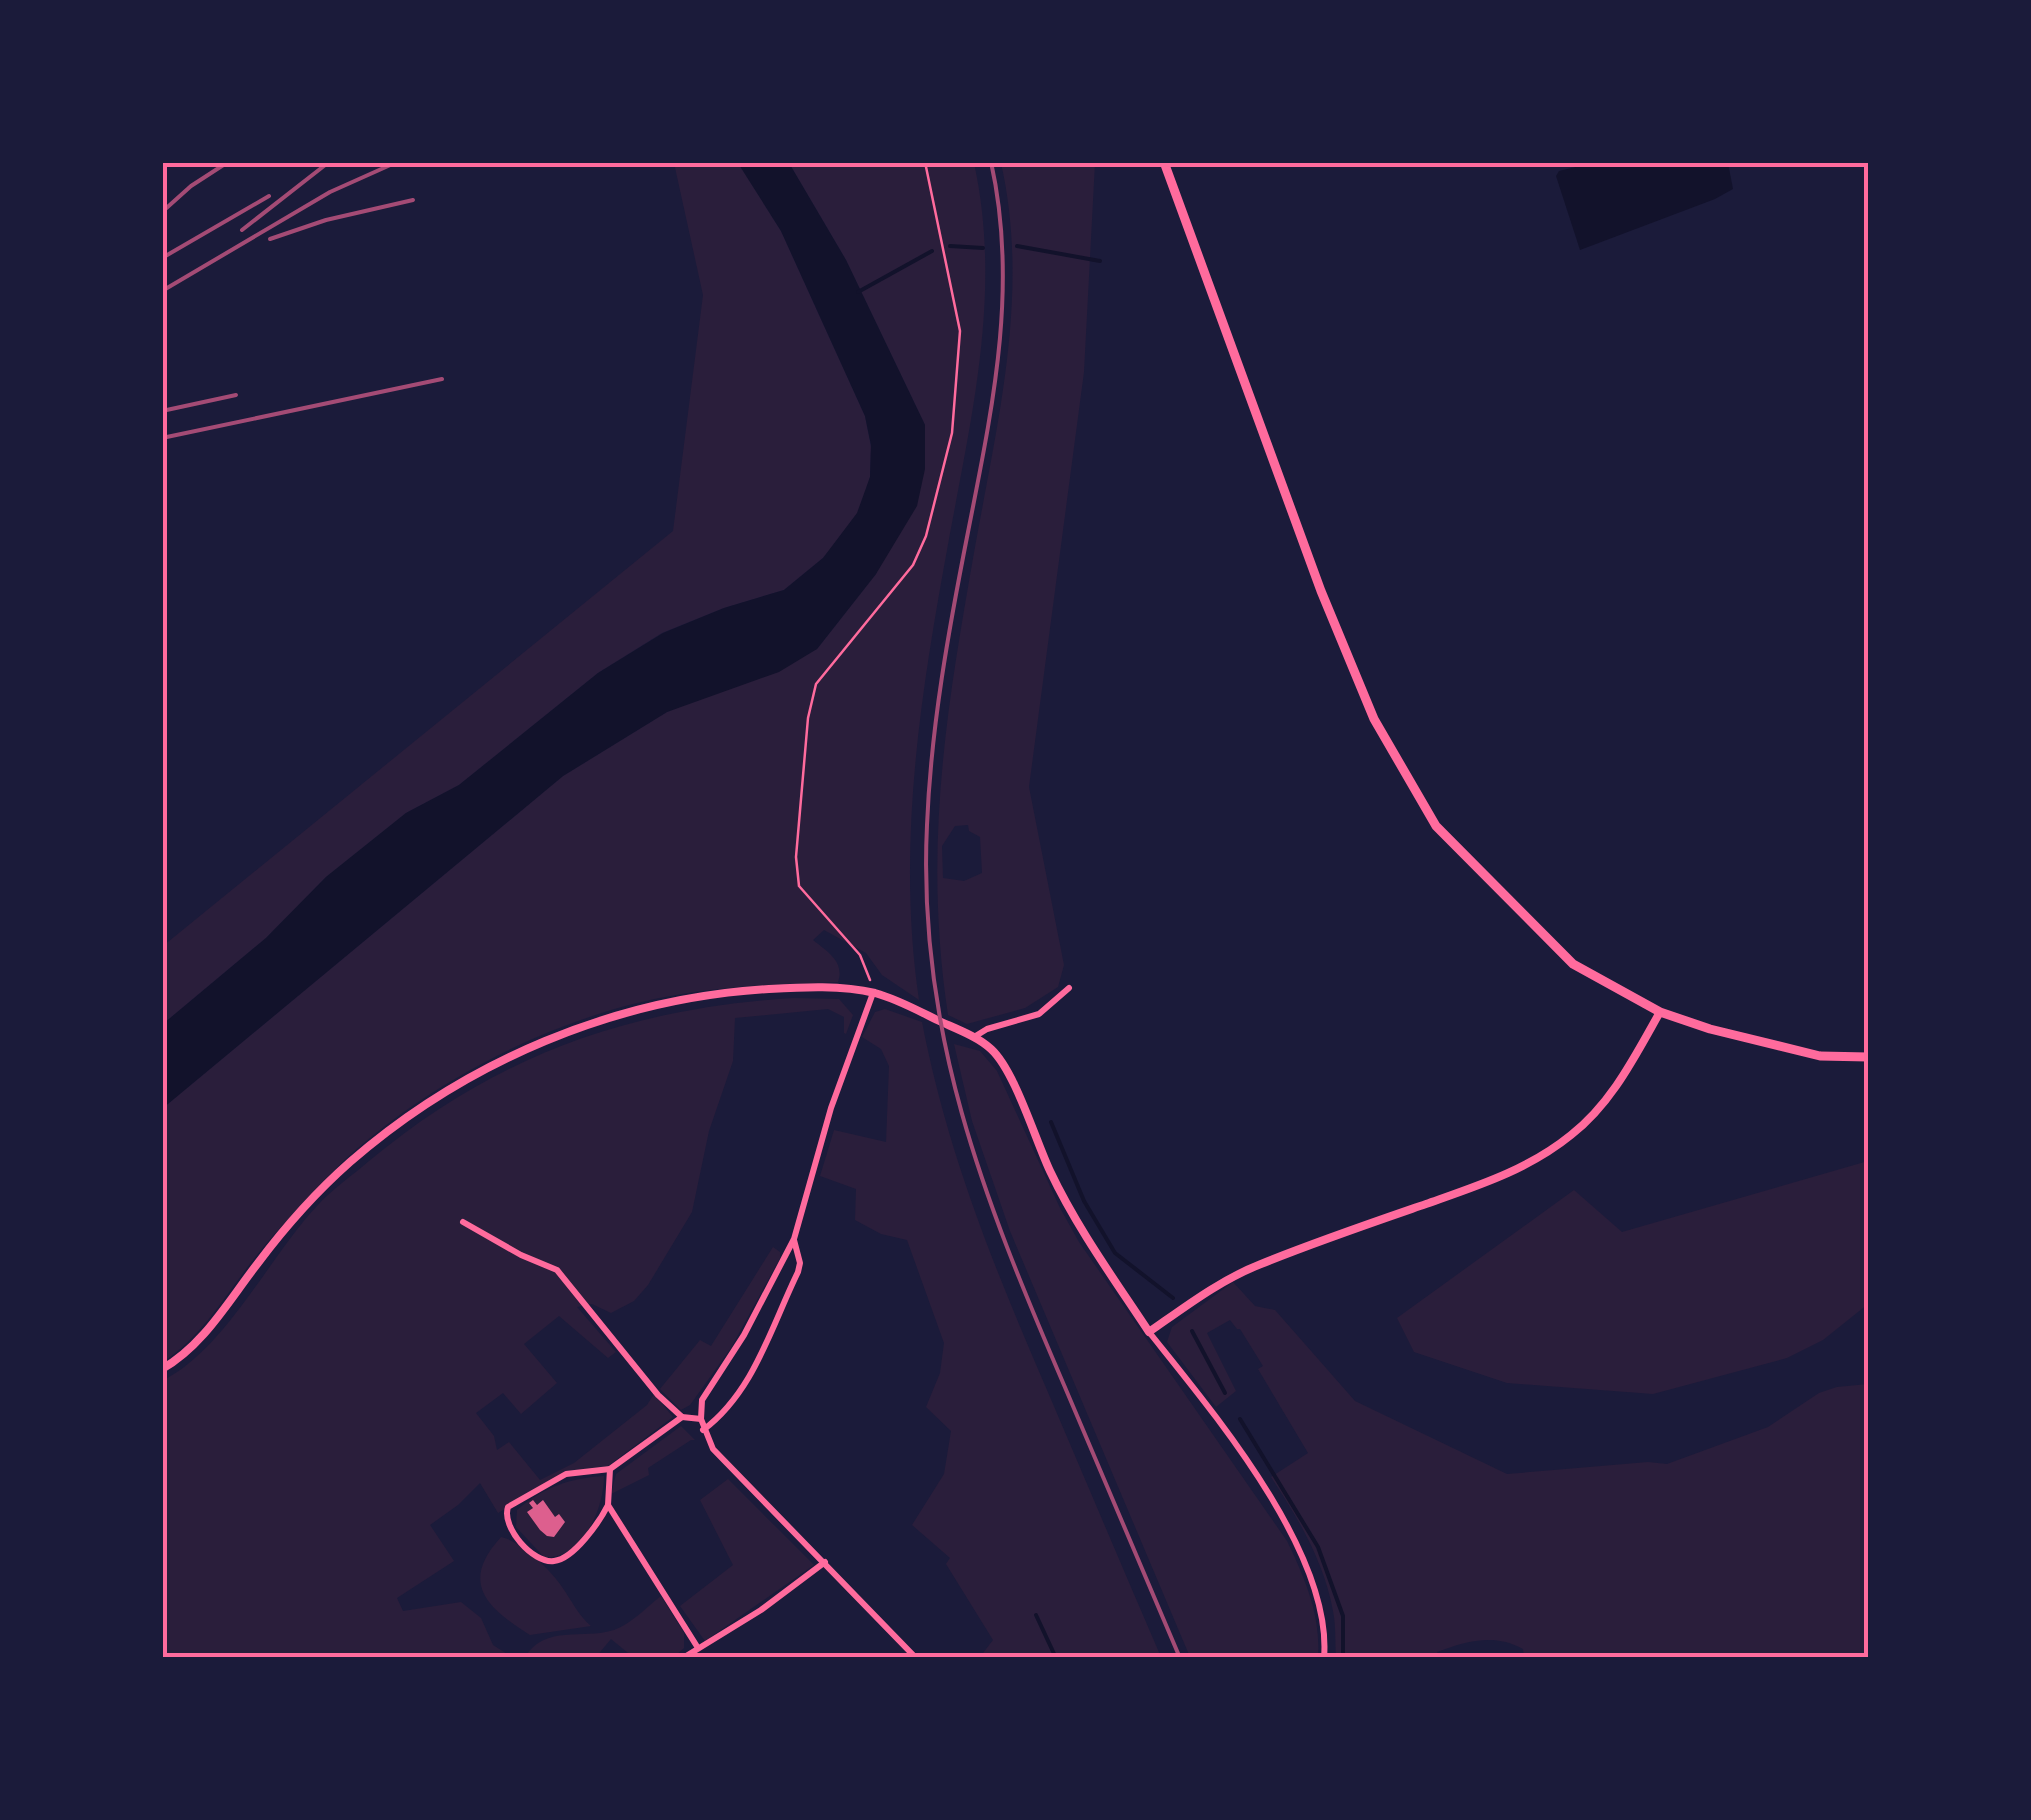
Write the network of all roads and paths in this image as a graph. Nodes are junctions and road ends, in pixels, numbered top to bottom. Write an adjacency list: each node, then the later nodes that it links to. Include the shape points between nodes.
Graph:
1 (926, 162): 4 (path, via 960,331 952,433 914,564 816,684 796,857 799,886 860,955)
2 (1164, 162): 5 (main road, via 1374,720 1436,826 1573,964)
3 (1069, 988): 6 (street, via 1039,1014)
4 (873, 993): 6 (street); 9 (street); 11 (street, via 782,989 662,1004 553,1038 478,1073 348,1164 284,1230 192,1348)
5 (1660, 1012): 7 (main road, via 1820,1056); 10 (street, via 1601,1106 1549,1152 1508,1175 1256,1266)
6 (973, 1038): 10 (street, via 992,1049 1008,1074 1085,1238)
7 (1868, 1058)
8 (463, 1222): 12 (street, via 557,1270)
9 (794, 1239): 13 (street, via 705,1394); 14 (street, via 798,1272 771,1334 741,1392)
10 (1150, 1332): 21 (street, via 1287,1520 1317,1595)
11 (162, 1369)
12 (682, 1417): 13 (street); 15 (street)
13 (701, 1419): 14 (street)
14 (704, 1430): 17 (street, via 713,1450)
15 (610, 1470): 16 (street); 16 (street, via 566,1474 508,1508 506,1516 540,1560 554,1562 599,1524)
16 (608, 1505): 18 (street)
17 (825, 1562): 18 (street); 20 (street)
18 (698, 1648): 19 (street)
19 (683, 1658)
20 (916, 1658)
21 (1324, 1658)

